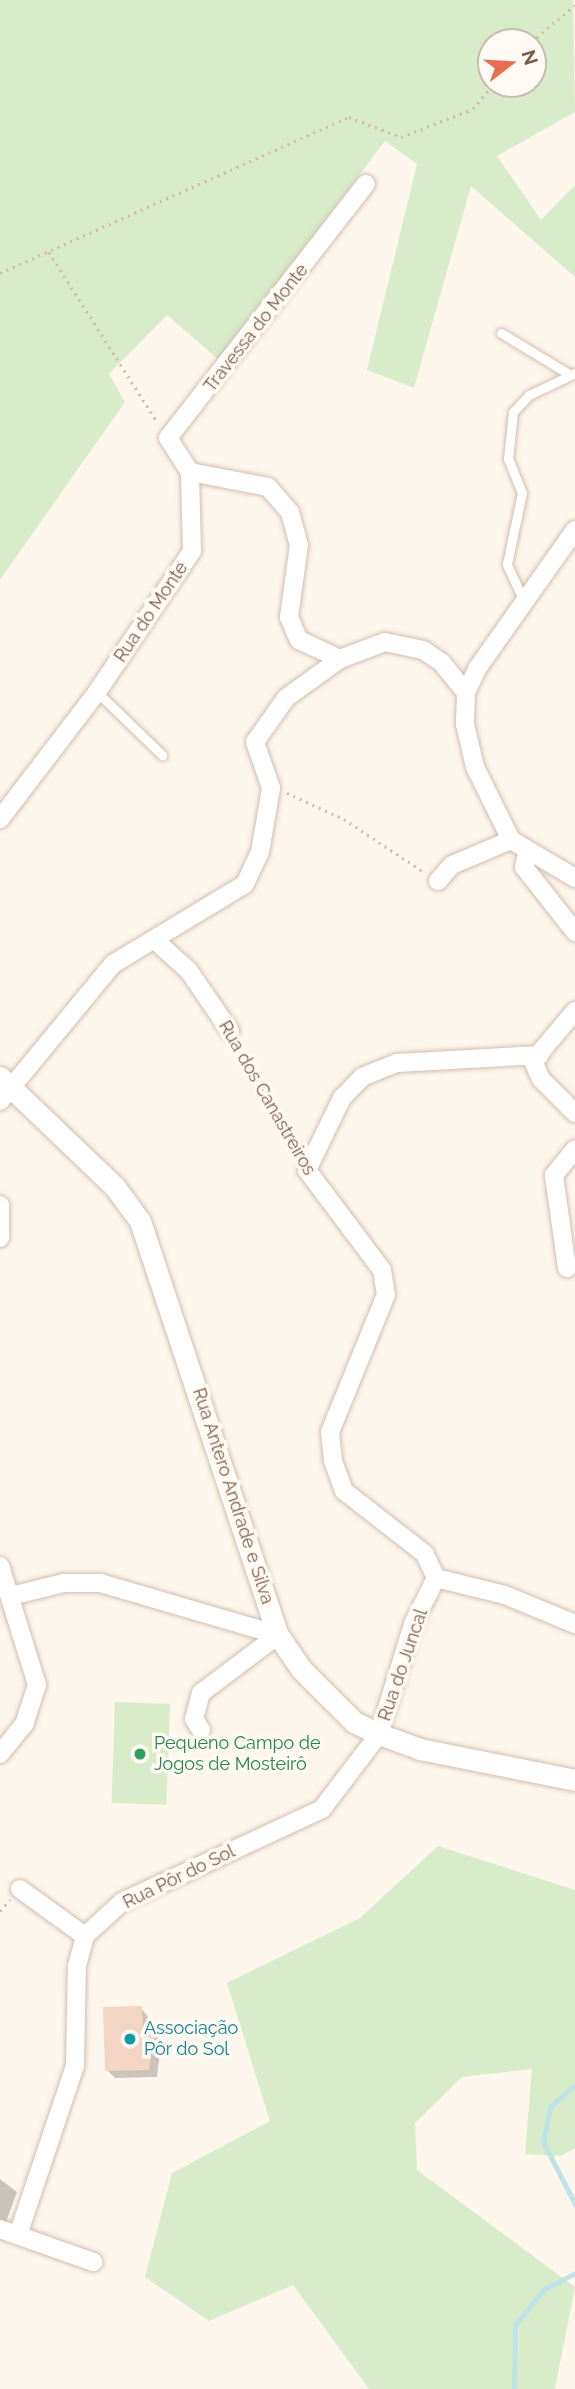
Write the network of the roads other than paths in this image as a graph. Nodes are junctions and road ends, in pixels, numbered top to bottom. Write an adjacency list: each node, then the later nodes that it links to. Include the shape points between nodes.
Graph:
1 (366, 184): 4 (street, Travessa do Monte, via 168,438)
2 (501, 333): 3 (lane)
3 (571, 373): 6 (lane, via 528,395 513,412 508,459 522,493 507,564)
4 (190, 472): 7 (street, via 225,474 268,487 290,512 299,545 289,617 299,640); 8 (street, Rua do Monte, via 192,551)
5 (575, 530): 6 (street)
6 (523, 598): 9 (street)
7 (340, 659): 9 (street, via 385,642 423,650 442,663); 17 (street, via 263,723 255,742 271,788 260,852 245,884)
8 (97, 692): 10 (lane); 11 (street, Rua do Monte)
9 (466, 693): 12 (street, via 475,767)
10 (162, 755)
11 (0, 818)
12 (511, 840): 13 (street); 15 (street, via 452,865)
13 (527, 855): 14 (street); 16 (street, via 524,867)
14 (575, 878)
15 (438, 881)
16 (575, 932)
17 (157, 942): 19 (street, Rua dos Canastreiros, via 189,971); 21 (street, via 113,964)
18 (575, 1011): 20 (street)
19 (230, 1031)
20 (540, 1055): 22 (street, via 533,1061 541,1079); 28 (street, Rua dos Canastreiros, via 397,1063 362,1077 342,1098 307,1170 382,1270 386,1295 330,1432 333,1461 344,1491 425,1554)
21 (4, 1089): 31 (street, Rua Antero Andrade e Silva, via 115,1186 140,1221)
22 (575, 1113)
23 (575, 1149): 26 (street, via 554,1174)
24 (0, 1205): 25 (street)
25 (0, 1238)
26 (567, 1268)
27 (0, 1566): 29 (street)
28 (436, 1578): 30 (street, via 505,1595); 33 (street, Rua do Juncal, via 413,1624)
29 (11, 1597): 31 (street, via 63,1583 100,1583); 34 (street, via 37,1685 25,1723)
30 (575, 1624)
31 (278, 1634): 32 (street, via 201,1693 194,1719); 33 (street, Rua Antero Andrade e Silva, via 328,1700)
32 (201, 1730)
33 (379, 1734): 35 (street, Rua Antero Andrade e Silva, via 420,1749); 37 (street, Rua Pôr do Sol, via 322,1808 122,1902)
34 (0, 1754)
35 (575, 1780)
36 (20, 1889): 37 (street)
37 (85, 1937): 39 (street, via 77,1966 75,2066)
38 (0, 2229): 39 (street)
39 (18, 2235): 40 (street)
40 (93, 2262)

